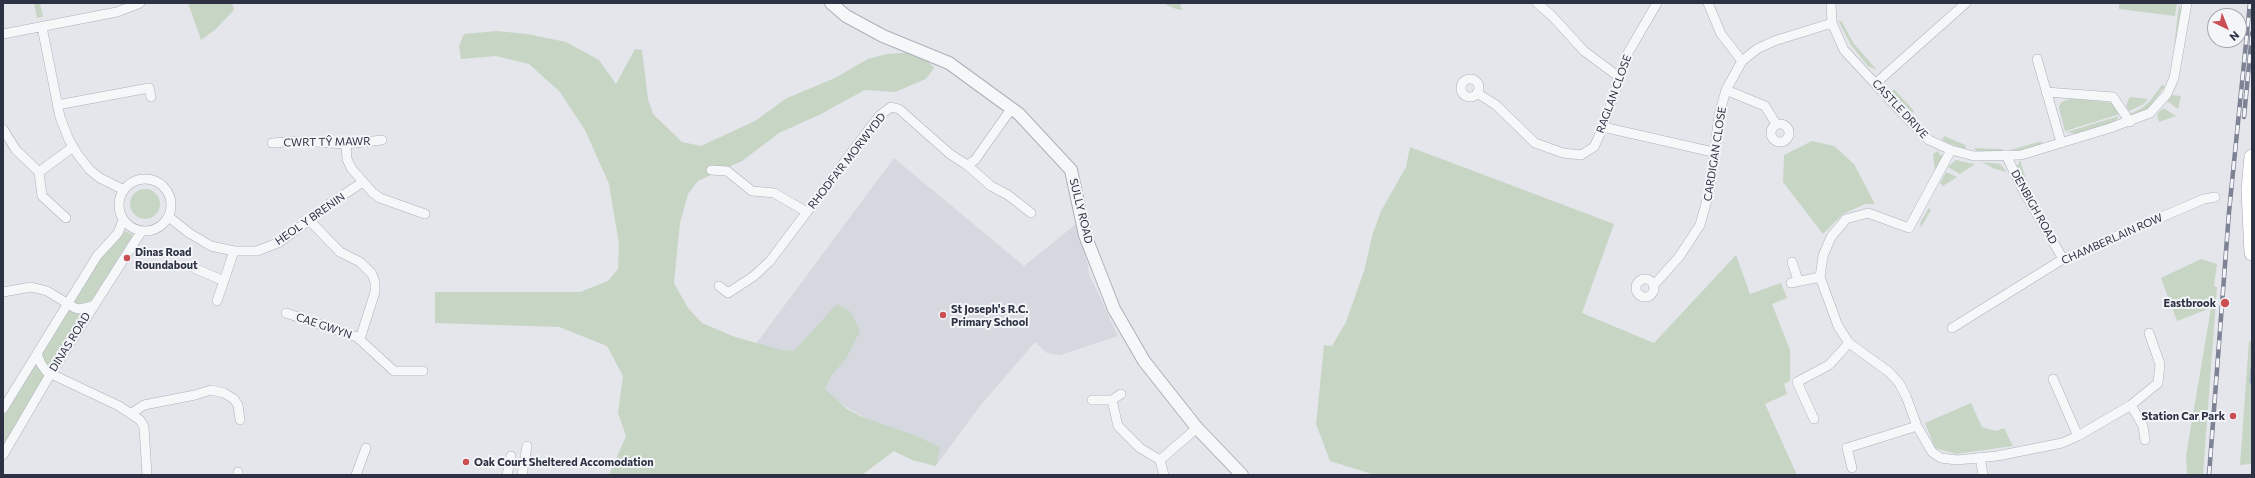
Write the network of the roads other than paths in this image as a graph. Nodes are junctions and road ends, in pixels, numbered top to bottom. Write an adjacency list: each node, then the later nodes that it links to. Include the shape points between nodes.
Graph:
1 (140, 3): 10 (street, via 117,12)
2 (831, 3): 21 (street, SULLY ROAD, via 846,16 883,36 949,63)
3 (1537, 3): 14 (street, via 1584,51)
4 (1657, 3): 14 (street, RAGLAN CLOSE, via 1628,53)
5 (1708, 3): 13 (street, via 1720,34)
6 (1831, 3): 9 (street, CASTLE DRIVE)
7 (1966, 3): 15 (street)
8 (2187, 3): 22 (street, CASTLE DRIVE, via 2178,61 2167,94 2150,113)
9 (1832, 23): 13 (street, CARDIGAN CLOSE, via 1774,40); 15 (street, CASTLE DRIVE, via 1844,50)
10 (42, 26): 11 (street); 20 (street)
11 (3, 34)
12 (2037, 59): 17 (street)
13 (1742, 61): 16 (street, CARDIGAN CLOSE)
14 (1618, 77): 24 (street, RAGLAN CLOSE)
15 (1876, 83): 31 (street, CASTLE DRIVE, via 1929,140)
16 (1726, 90): 23 (street, via 1766,106); 32 (street, CARDIGAN CLOSE, via 1718,115)
17 (2046, 92): 22 (street, via 2113,97); 27 (street)
18 (1477, 93): 24 (street, RAGLAN CLOSE, via 1496,105 1535,143 1563,153 1581,155 1594,147)
19 (151, 97): 20 (street, via 149,88)
20 (57, 105): 30 (street)
21 (1011, 109): 35 (street, via 975,160); 80 (street, SULLY ROAD, via 1019,114 1071,170 1086,235 1114,309 1144,361)
22 (2130, 122): 27 (street, CASTLE DRIVE)
23 (1776, 124)
24 (1603, 127): 32 (street)
25 (3, 129): 37 (street, via 16,150)
26 (382, 140): 29 (street, CWRT TŶ MAWR)
27 (2061, 142): 33 (street, CASTLE DRIVE, via 2021,155)
28 (272, 143): 29 (street, CWRT TŶ MAWR, via 300,141)
29 (346, 144): 38 (street, via 347,159 351,168)
30 (73, 147): 37 (street); 39 (street, via 83,162 100,178)
31 (1950, 150): 33 (street, CASTLE DRIVE, via 1974,156); 54 (street, via 1909,228 1868,213 1846,219 1830,237 1823,256)
32 (1713, 152): 57 (street, CARDIGAN CLOSE, via 1710,189 1700,225 1679,257)
33 (2006, 155): 51 (street, DENBIGH ROAD, via 2023,190)
34 (2252, 157): 50 (main road)
35 (967, 165): 41 (street, RHODFA'R MORWYDD, via 950,154 899,109 891,107 880,116); 42 (street, via 991,186 1008,195)
36 (711, 170): 41 (street, via 727,171 752,191 774,193)
37 (39, 172): 45 (street, via 42,196)
38 (363, 182): 43 (street, via 380,198); 47 (street, HEOL Y BRENIN)
39 (124, 190): 44 (street, via 136,180 151,179 158,182 164,186 171,199); 46 (street, via 119,205)
40 (2214, 197): 51 (street, CHAMBERLAIN ROW)
41 (807, 212): 56 (street, RHODFA'R MORWYDD, via 770,261 754,276 728,293)
42 (1031, 213)
43 (425, 214)
44 (169, 217): 48 (street, via 156,229); 49 (street, HEOL Y BRENIN, via 197,239 211,246)
45 (66, 218)
46 (123, 220): 48 (street, via 128,226); 60 (street, DINAS ROAD, via 118,233 97,256)
47 (309, 220): 49 (street, HEOL Y BRENIN, via 280,242 266,249); 65 (street, via 340,252 360,262 372,274 375,282 374,292)
48 (142, 232): 61 (street, DINAS ROAD)
49 (234, 251): 55 (street)
50 (2252, 253)
51 (2064, 259): 63 (street, CHAMBERLAIN ROW)
52 (1792, 262): 54 (street, via 1795,282)
53 (194, 268): 55 (street)
54 (1820, 276): 66 (street, via 1838,326)
55 (224, 280): 59 (street)
56 (719, 286)
57 (1653, 286)
58 (3, 292): 60 (street, via 32,287 47,291)
59 (217, 301)
60 (68, 303): 61 (street, via 80,309); 67 (street, DINAS ROAD)
61 (93, 306): 69 (street, DINAS ROAD)
62 (286, 313): 65 (street, CAE GWYN)
63 (1952, 328)
64 (2149, 333): 74 (street, via 2160,364 2158,383)
65 (360, 340): 68 (street, CAE GWYN, via 394,371)
66 (1849, 343): 77 (street, via 1829,365 1797,382); 79 (street, via 1889,372 1899,383)
67 (37, 353): 69 (street, via 41,364); 75 (street, DINAS ROAD)
68 (422, 371)
69 (51, 373): 76 (street); 85 (street, DINAS ROAD)
70 (2052, 379): 81 (street)
71 (1121, 394): 73 (street)
72 (1092, 400): 73 (street)
73 (1112, 400): 88 (street, via 1118,426 1140,448)
74 (2131, 405): 81 (street); 82 (street, via 2143,426)
75 (3, 409)
76 (132, 413): 78 (street, via 144,405 211,390 224,392 234,399 238,405); 90 (street, via 144,427)
77 (1814, 419)
78 (240, 420)
79 (1917, 426): 87 (street, via 1926,446 1940,458 1957,460); 89 (street, via 1847,448)
80 (1197, 428): 88 (street); 95 (street, SULLY ROAD)
81 (2078, 436): 87 (street, via 2044,447)
82 (2145, 440)
83 (527, 446): 93 (street)
84 (366, 448): 91 (street)
85 (3, 455)
86 (511, 456): 92 (street)
87 (1980, 457): 96 (street)
88 (1160, 460): 94 (street)
89 (1852, 468)
90 (147, 475)
91 (356, 475)
92 (507, 475)
93 (522, 475)
94 (1164, 475)
95 (1242, 475)
96 (1983, 475)

